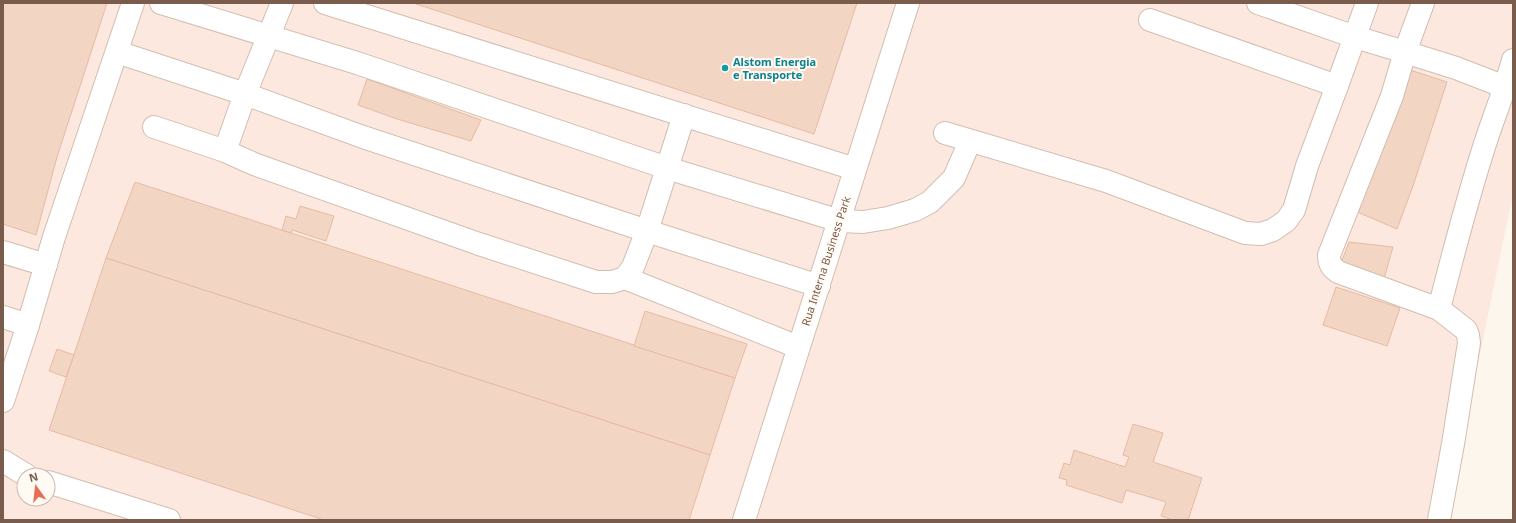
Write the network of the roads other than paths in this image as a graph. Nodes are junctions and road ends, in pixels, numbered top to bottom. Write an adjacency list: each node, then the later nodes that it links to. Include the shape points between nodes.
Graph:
1 (133, 3): 13 (lane)
2 (161, 3): 11 (lane)
3 (282, 3): 11 (lane)
4 (325, 3): 19 (lane)
5 (908, 3): 25 (lane, Rua Interna Business Park)
6 (1258, 3): 9 (lane)
7 (1367, 3): 12 (lane)
8 (1423, 3): 14 (lane)
9 (1300, 10): 12 (lane)
10 (1150, 20): 16 (lane)
11 (268, 36): 18 (lane); 24 (lane, via 357,63)
12 (1355, 37): 14 (lane); 16 (lane)
13 (117, 52): 18 (lane); 29 (lane)
14 (1405, 52): 17 (lane); 32 (lane, via 1392,96 1329,255 1329,262 1338,272)
15 (1513, 60): 17 (lane)
16 (1337, 86): 22 (lane, via 1307,166 1294,210 1273,230 1261,234 1246,234 1106,181)
17 (1505, 87): 32 (lane, via 1484,145)
18 (245, 94): 23 (lane); 27 (lane, via 363,137)
19 (684, 115): 24 (lane); 25 (lane)
20 (154, 127): 23 (lane)
21 (945, 133): 22 (lane)
22 (970, 141): 26 (lane, via 954,178 930,202 915,210 888,218 863,222)
23 (225, 151): 30 (lane, via 254,164 479,244 596,282 612,282)
24 (667, 168): 26 (lane); 27 (lane)
25 (855, 169): 26 (lane, Rua Interna Business Park)
26 (840, 221): 31 (lane, Rua Interna Business Park)
27 (647, 231): 30 (lane, via 633,267); 31 (lane)
28 (3, 252): 29 (lane)
29 (46, 265): 34 (lane)
30 (625, 278): 35 (lane)
31 (819, 286): 35 (lane, Rua Interna Business Park)
32 (1439, 308): 42 (lane, via 1466,330 1469,343)
33 (3, 317): 34 (lane)
34 (28, 325): 36 (lane)
35 (798, 347): 41 (lane, Rua Interna Business Park)
36 (3, 401)
37 (3, 461): 38 (lane)
38 (16, 469)
39 (56, 485): 40 (lane)
40 (169, 520)
41 (744, 520)
42 (1439, 520)

